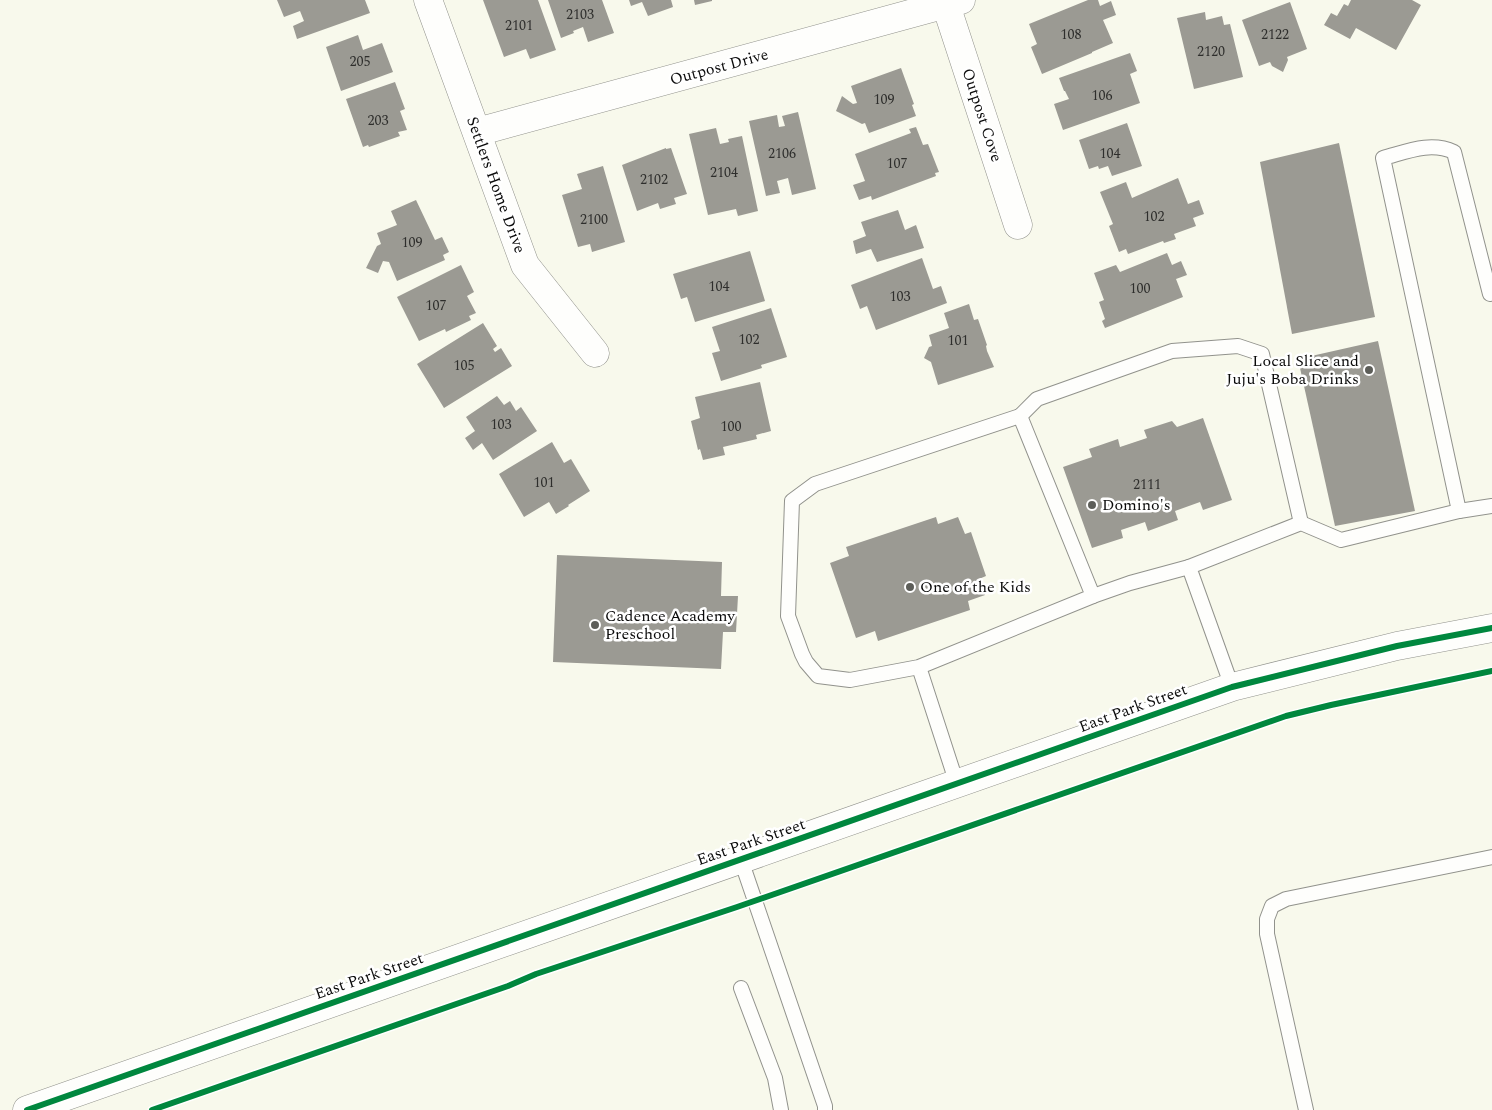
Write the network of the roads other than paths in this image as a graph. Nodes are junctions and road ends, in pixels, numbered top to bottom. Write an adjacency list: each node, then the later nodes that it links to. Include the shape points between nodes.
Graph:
1 (428, 0): 3 (street, Settlers Home Drive)
2 (954, 2): 3 (street, Outpost Drive); 4 (street, Outpost Cove)
3 (477, 132): 6 (street, Settlers Home Drive, via 525,264)
4 (1018, 225)
5 (1491, 297): 9 (lane, via 1454,152 1429,146 1383,158)
6 (595, 353)
7 (1020, 416): 10 (lane, via 1037,399 1172,351 1238,346 1262,354); 12 (lane); 14 (lane, via 815,484 792,501 788,616 806,662 818,676 850,680)
8 (1492, 506): 9 (lane)
9 (1459, 511): 10 (lane, via 1341,540)
10 (1301, 523): 11 (lane)
11 (1190, 567): 12 (lane); 15 (lane)
12 (1093, 596): 14 (lane)
13 (1492, 628): 15 (street, East Park Street, via 1388,649)
14 (919, 666): 16 (lane)
15 (1232, 687): 16 (street, East Park Street)
16 (957, 784): 18 (street, East Park Street)
17 (1492, 857): 23 (lane, via 1286,899 1272,906 1267,934)
18 (741, 860): 20 (street, East Park Street); 22 (lane)
19 (741, 988): 21 (lane, via 775,1078)
20 (27, 1110)
21 (781, 1110)
22 (825, 1110)
23 (1306, 1110)

